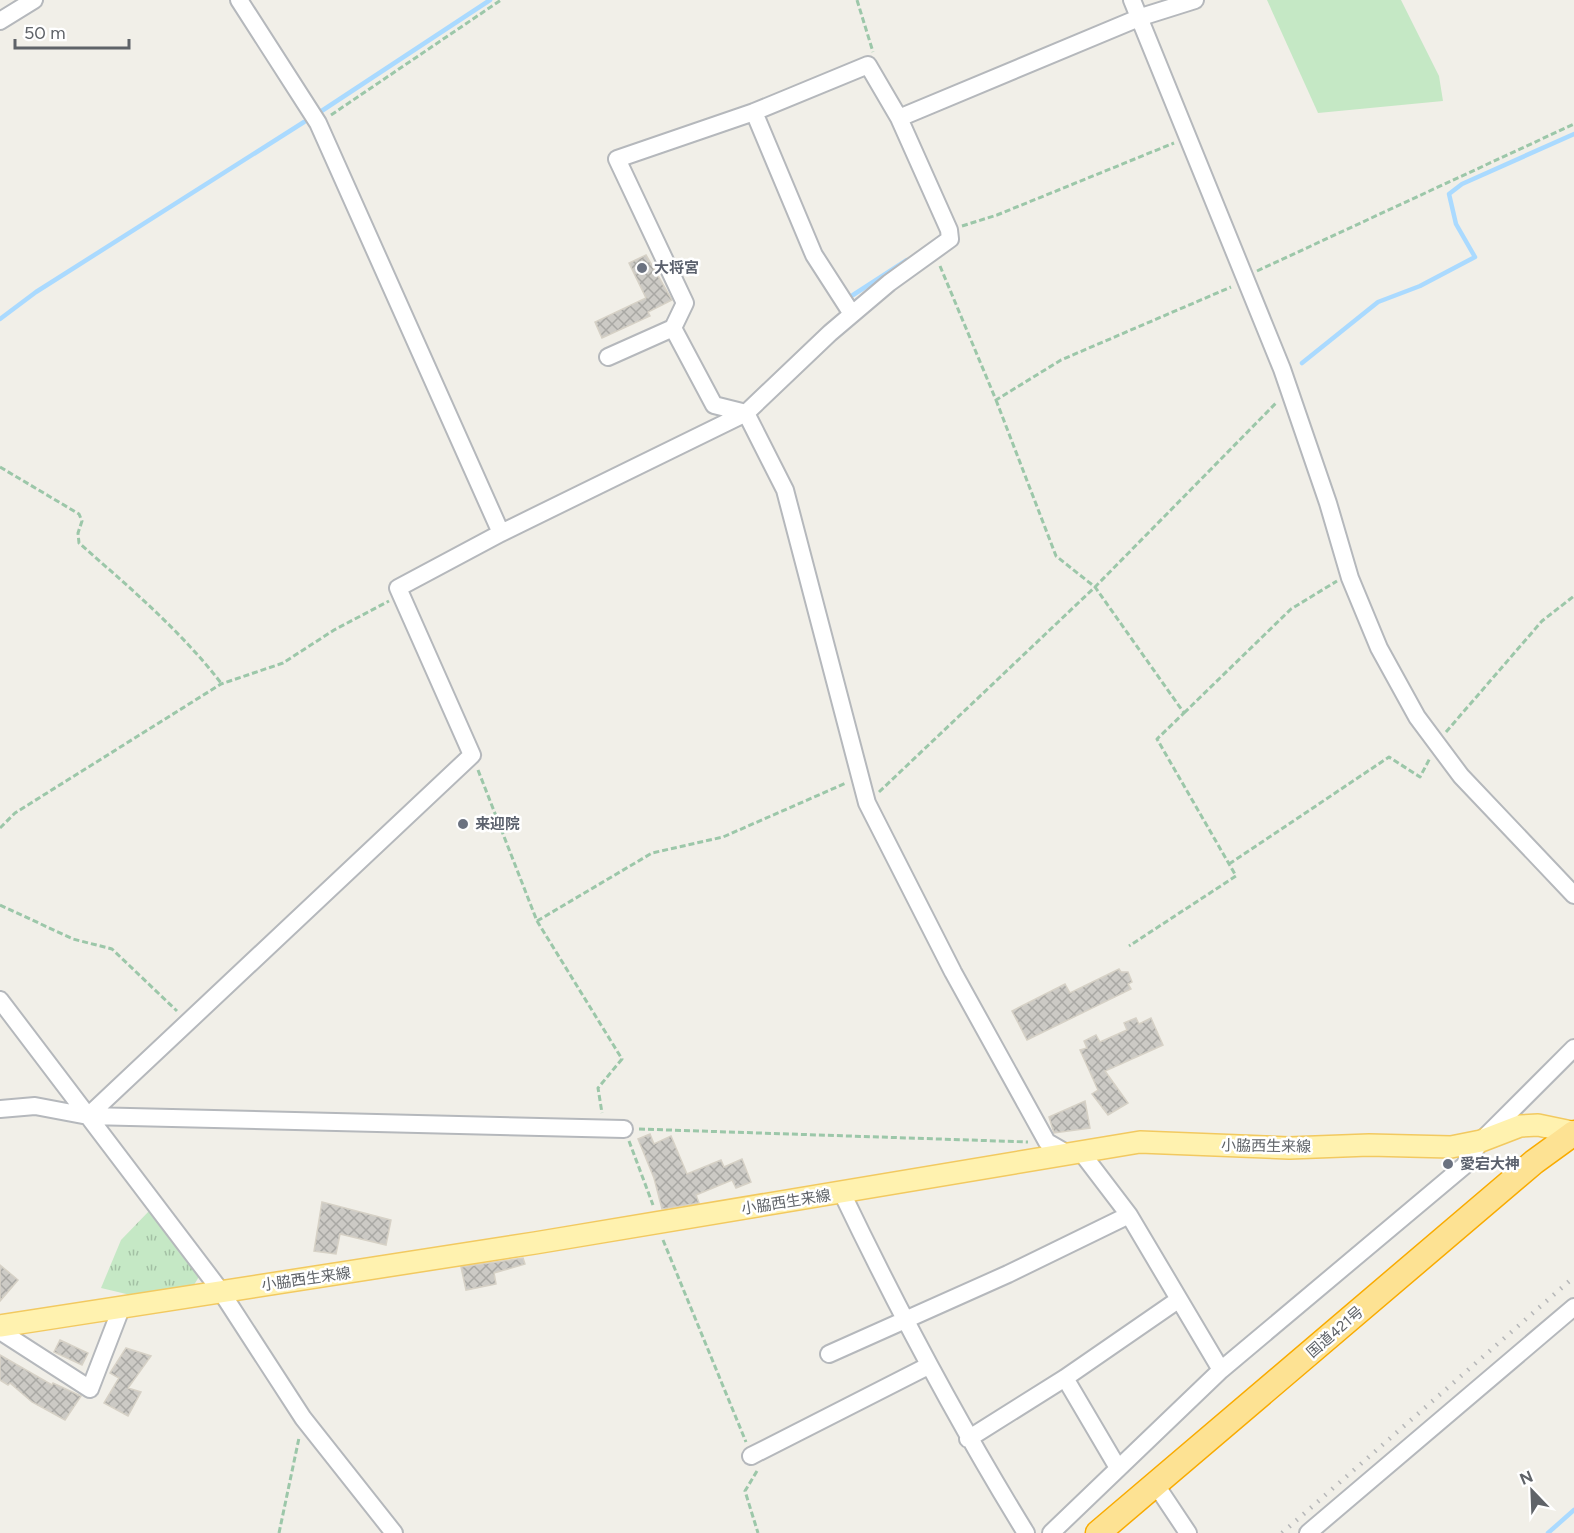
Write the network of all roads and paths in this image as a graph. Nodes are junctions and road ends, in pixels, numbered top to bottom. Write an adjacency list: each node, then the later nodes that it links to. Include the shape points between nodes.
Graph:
1 (34, 0): 8 (street)
2 (239, 0): 12 (street)
3 (501, 0): 12 (path)
4 (857, 0): 9 (path, via 874,51)
5 (1132, 0): 7 (street)
6 (1195, 0): 7 (street)
7 (1141, 17): 11 (street); 14 (street)
8 (0, 21)
9 (869, 66): 10 (street); 11 (street)
10 (754, 112): 18 (street, via 814,255); 19 (street, via 617,159 685,303)
11 (899, 118): 15 (street)
12 (318, 123): 25 (street)
13 (1574, 124): 17 (path)
14 (1187, 138): 15 (path, via 997,215); 17 (street)
15 (949, 230): 16 (street, via 950,239)
16 (933, 251): 18 (street); 22 (path)
17 (1245, 278): 21 (street); 22 (path, via 1061,360)
18 (852, 314): 23 (street)
19 (673, 328): 20 (street); 23 (street, via 714,405)
20 (608, 357)
21 (1289, 390): 26 (street); 27 (path)
22 (996, 400): 27 (path, via 1056,556)
23 (746, 413): 25 (street); 34 (street, via 785,490)
24 (0, 467): 30 (path, via 79,514 79,543 146,601 202,658)
25 (501, 533): 28 (street, via 398,588)
26 (1348, 574): 31 (path, via 1291,609); 32 (street, via 1379,648 1417,717)
27 (1095, 587): 31 (path); 35 (path)
28 (402, 595): 30 (path, via 334,630 283,663); 33 (street)
29 (1574, 596): 32 (path, via 1542,621)
30 (221, 684): 36 (path, via 15,813)
31 (1184, 713): 37 (path, via 1157,739)
32 (1437, 744): 37 (path, via 1420,777 1389,757); 38 (street, via 1500,819)
33 (472, 755): 40 (path); 43 (street)
34 (860, 776): 35 (street); 40 (path, via 723,837 652,853)
35 (867, 803): 50 (street, via 953,972)
36 (0, 828)
37 (1229, 864): 41 (path, via 1236,876)
38 (1574, 895)
39 (0, 905): 43 (path, via 73,939 112,949)
40 (537, 921): 47 (path, via 622,1059 598,1088)
41 (1129, 946)
42 (0, 1000): 46 (street)
43 (188, 1022): 46 (street)
44 (1574, 1048): 51 (street)
45 (0, 1109): 46 (street, via 35,1106)
46 (88, 1116): 47 (street); 56 (street)
47 (604, 1128): 48 (street)
48 (624, 1129): 50 (path); 55 (path)
49 (1573, 1132): 51 (main road, 小脇西生来線, via 1538,1125 1520,1126); 71 (highway, 国道421号, via 1534,1161)
50 (1047, 1142): 52 (street)
51 (1481, 1142): 52 (main road, 小脇西生来線, via 1451,1147 1289,1148 1140,1142); 65 (street, via 1464,1166)
52 (1073, 1153): 53 (main road, 小脇西生来線); 54 (street)
53 (842, 1193): 55 (main road, 小脇西生来線); 60 (street)
54 (1129, 1215): 57 (street); 60 (street)
55 (657, 1222): 56 (main road, 小脇西生来線); 69 (path)
56 (220, 1290): 58 (main road, 小脇西生来線); 67 (street)
57 (1178, 1300): 65 (street); 66 (street)
58 (122, 1306): 61 (main road, 小脇西生来線); 62 (street, via 90,1389)
59 (1574, 1307): 79 (street)
60 (903, 1320): 63 (street); 64 (street)
61 (0, 1326)
62 (0, 1331)
63 (829, 1354)
64 (928, 1366): 68 (street); 69 (street)
65 (1221, 1370): 70 (street)
66 (1065, 1378): 68 (street); 70 (street)
67 (303, 1418): 72 (path); 73 (street)
68 (968, 1439): 75 (street)
69 (751, 1456): 74 (path, via 757,1471 745,1491)
70 (1119, 1468): 76 (street)
71 (1156, 1485): 77 (highway, 国道421号); 78 (street)
72 (279, 1533)
73 (394, 1533)
74 (758, 1533)
75 (1026, 1533)
76 (1051, 1533)
77 (1098, 1533)
78 (1188, 1533)
79 (1308, 1533)

